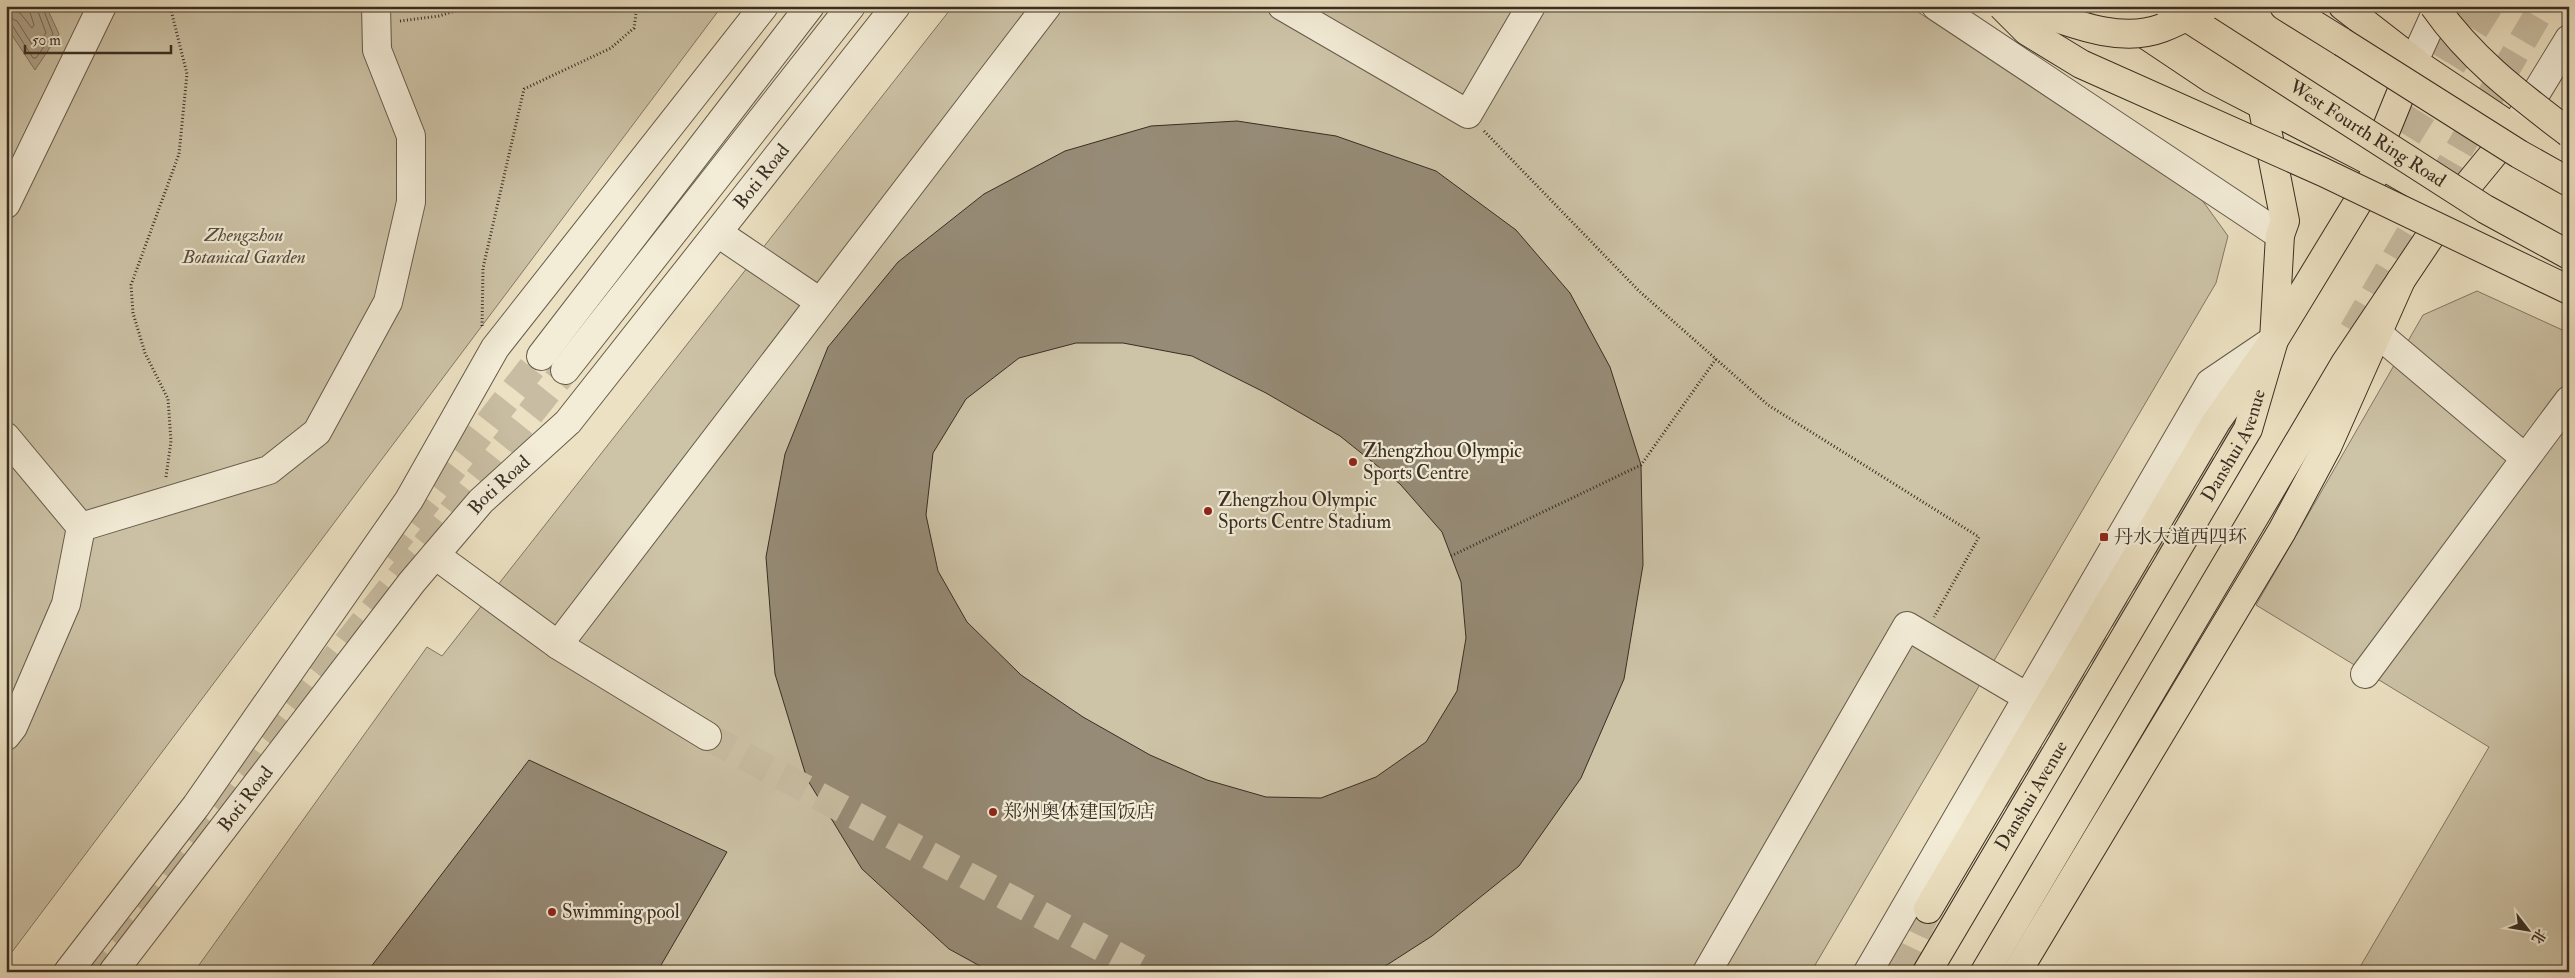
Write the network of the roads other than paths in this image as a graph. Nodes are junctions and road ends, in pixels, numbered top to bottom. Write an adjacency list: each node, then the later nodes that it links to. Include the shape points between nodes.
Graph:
1 (102, 6): 30 (street)
2 (764, 6): 54 (street, Boti Road, via 498,344 409,500 196,806)
3 (810, 6): 41 (street)
4 (851, 6): 42 (street)
5 (896, 6): 32 (street, Boti Road)
6 (1047, 6): 38 (street)
7 (1282, 6): 8 (street, via 1468,114)
8 (1531, 6)
9 (1936, 6): 33 (street)
10 (2002, 6): 37 (main road, bridge, via 2028,30 2081,64 2323,172)
11 (2022, 6): 15 (main road, bridge, via 2090,29 2128,34 2161,29)
12 (2103, 6): 24 (main road, via 2212,78)
13 (2137, 6): 27 (main road)
14 (2169, 6): 27 (main road, West Fourth Ring Road, bridge)
15 (2207, 6)
16 (2284, 6): 29 (main road, bridge)
17 (2328, 6): 23 (main road)
18 (2343, 6): 23 (main road)
19 (2434, 6): 26 (main road, bridge, via 2455,36 2509,87)
20 (2439, 6): 23 (street)
21 (376, 9): 46 (street, via 377,50 411,136 411,202 388,302 317,432 269,470)
22 (2569, 39): 25 (street)
23 (2414, 61): 25 (main road); 27 (main road, Danshui Avenue)
24 (2262, 104): 27 (main road); 33 (main road, via 2285,222)
25 (2514, 129): 28 (main road); 31 (main road)
26 (2569, 133)
27 (2381, 154): 31 (main road); 34 (main road, West Fourth Ring Road, bridge); 40 (main road, Danshui Avenue)
28 (2569, 159)
29 (2569, 182)
30 (6, 204)
31 (2450, 207): 35 (main road); 36 (main road)
32 (718, 233): 38 (street); 47 (street, Boti Road, via 568,422 481,501)
33 (2280, 235): 40 (main road)
34 (2569, 255)
35 (2569, 273)
36 (2401, 280): 39 (main road); 59 (main road, via 2346,362)
37 (2569, 290)
38 (820, 302): 48 (street)
39 (2378, 334): 45 (street); 60 (main road, via 2327,447 2282,531)
40 (2274, 340): 50 (street, via 2210,383); 53 (main road, via 2216,422); 58 (main road, Danshui Avenue, via 2248,429)
41 (541, 356)
42 (565, 370)
43 (2569, 400): 45 (street)
44 (6, 437): 46 (street)
45 (2525, 458): 49 (street)
46 (80, 527): 51 (street, via 66,604 13,727)
47 (435, 555): 48 (street); 55 (street, Boti Road)
48 (558, 644): 52 (street)
49 (2365, 674)
50 (2029, 698): 56 (street, via 1907,626); 57 (street)
51 (6, 736)
52 (707, 736)
53 (1928, 909)
54 (68, 972)
55 (113, 972)
56 (1707, 972)
57 (1868, 972)
58 (1927, 972)
59 (1985, 972)
60 (2017, 972)

